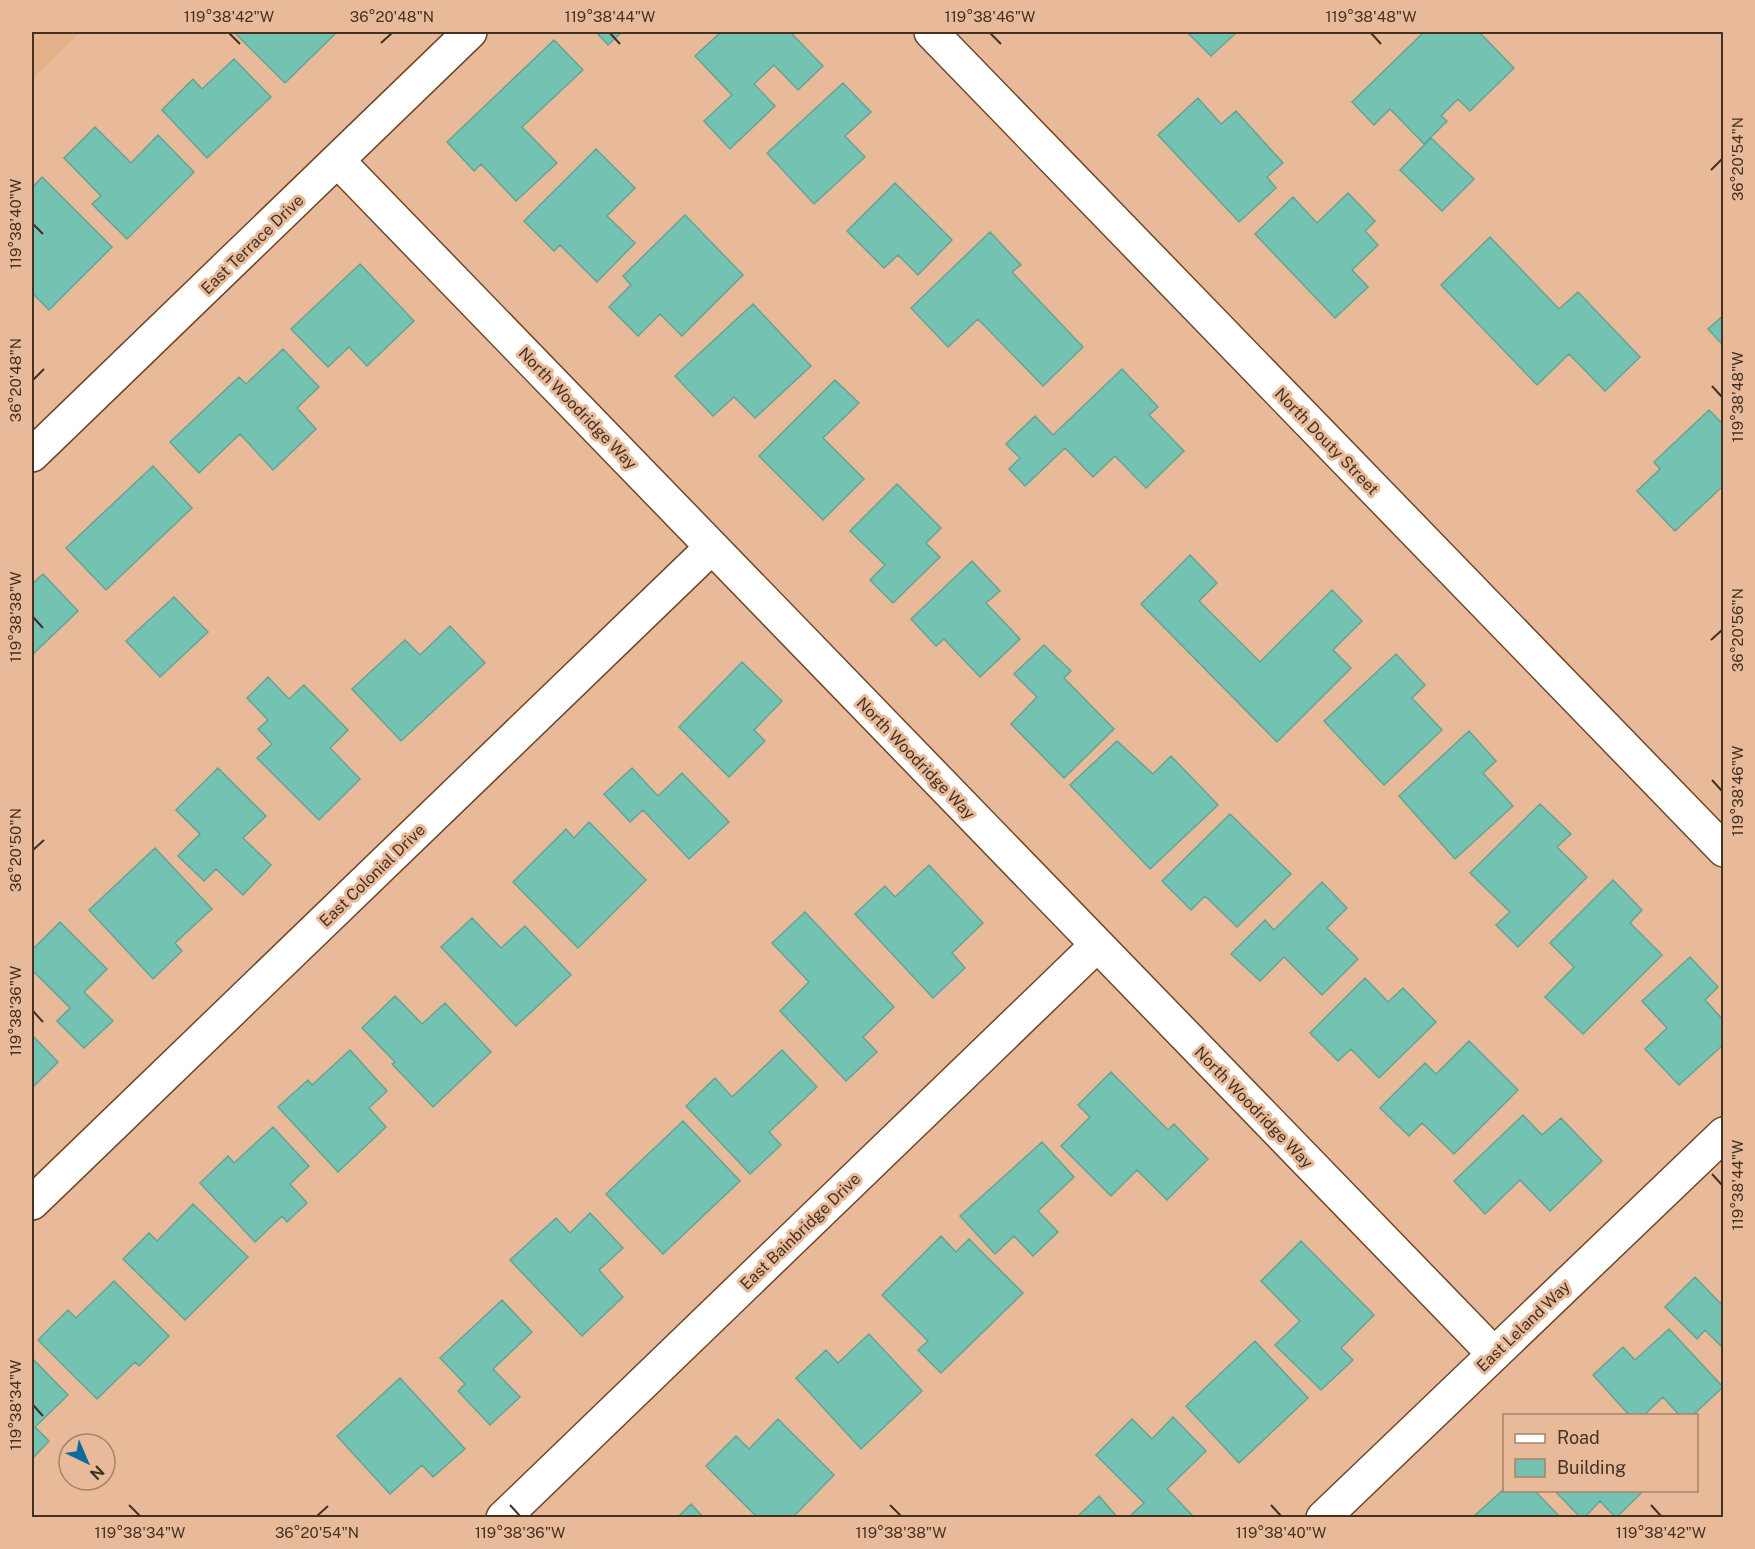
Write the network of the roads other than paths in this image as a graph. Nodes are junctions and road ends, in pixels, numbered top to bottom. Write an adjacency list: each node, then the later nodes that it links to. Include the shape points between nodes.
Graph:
1 (470, 32): 3 (street, East Terrace Drive)
2 (931, 32): 6 (street, North Douty Street)
3 (338, 161): 4 (street, East Terrace Drive); 5 (street, North Woodridge Way)
4 (32, 455)
5 (712, 547): 7 (street, North Woodridge Way); 9 (street, East Colonial Drive)
6 (1724, 850)
7 (1097, 945): 10 (street, North Woodridge Way); 11 (street, East Bainbridge Drive)
8 (1724, 1134): 10 (street, East Leland Way)
9 (32, 1203)
10 (1494, 1354): 12 (street, East Leland Way)
11 (503, 1518)
12 (1323, 1518)

